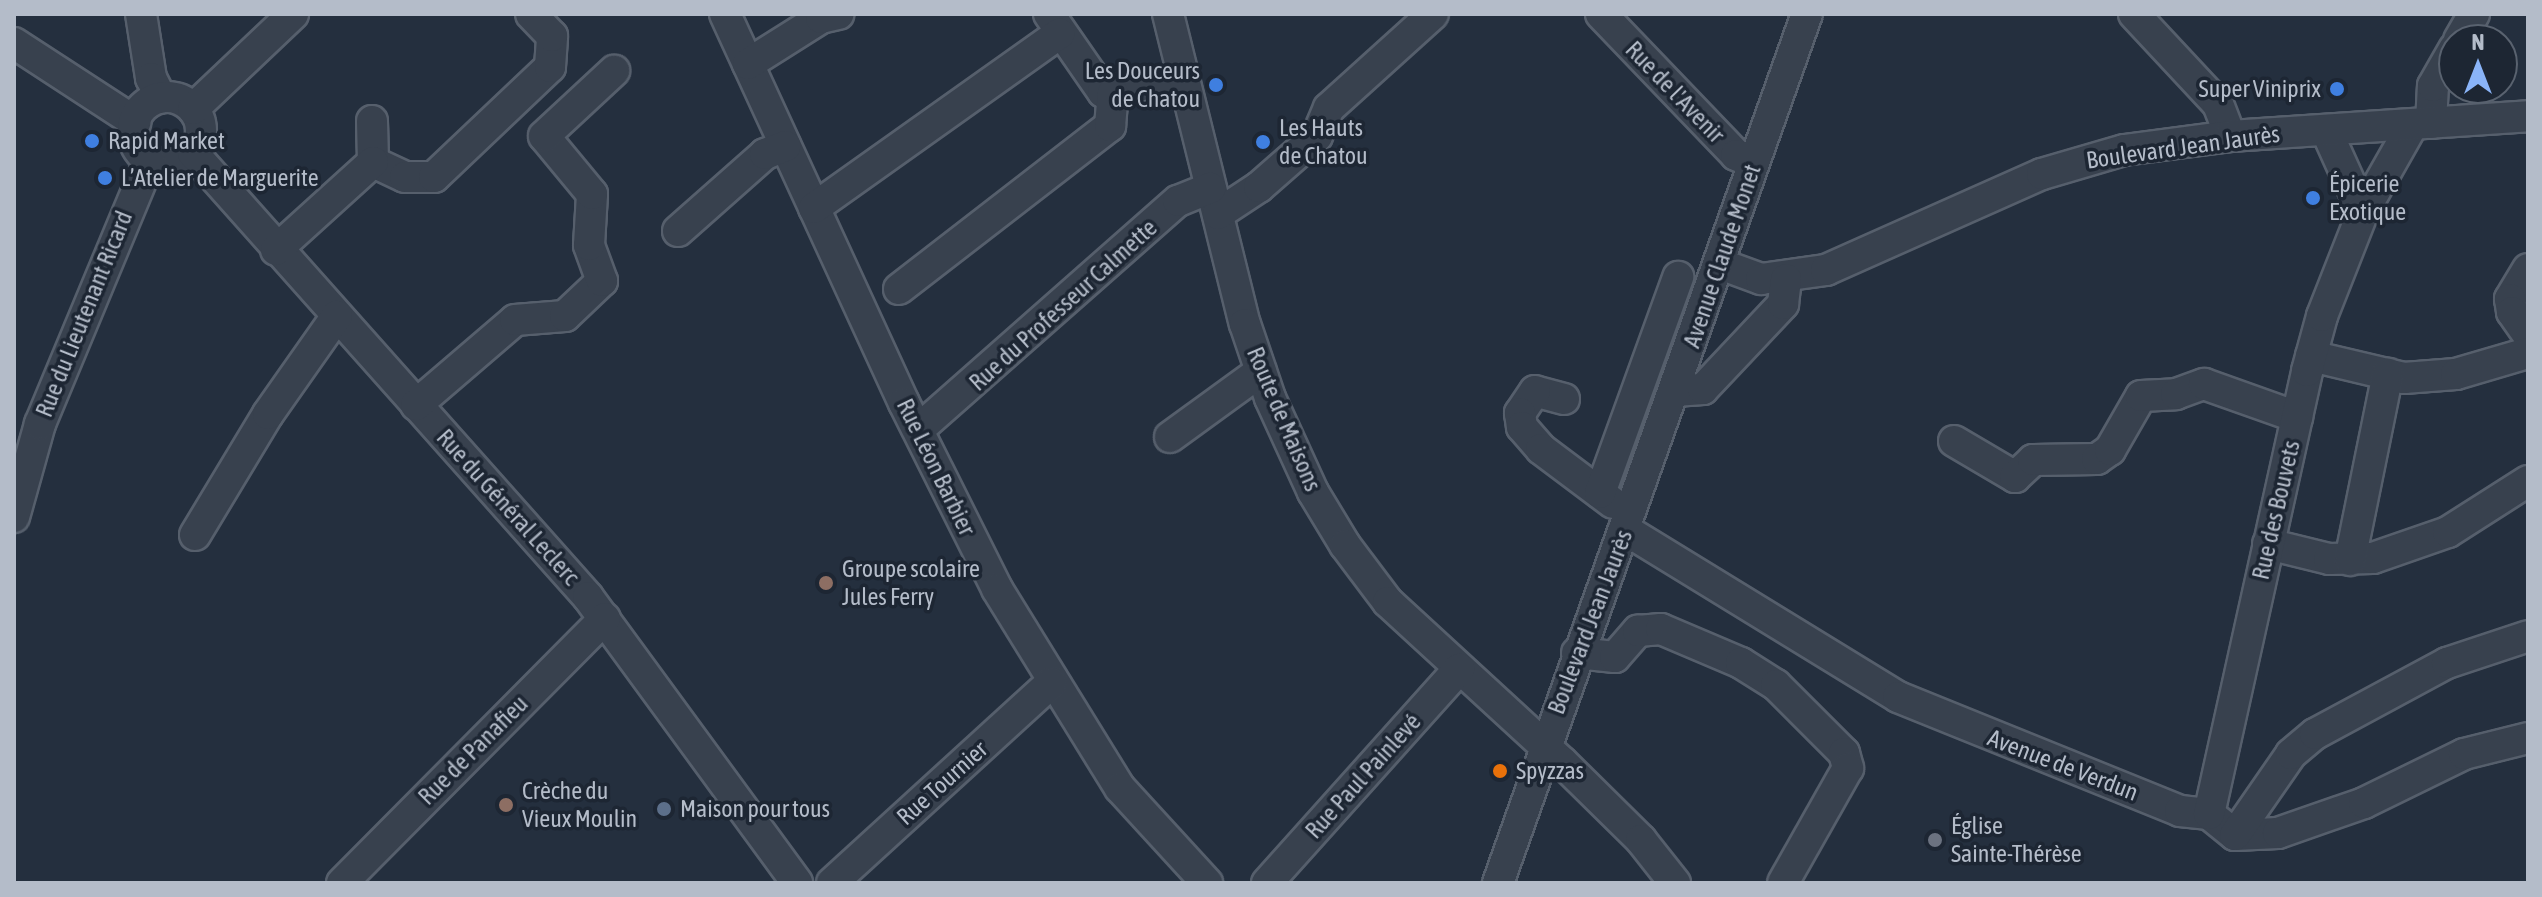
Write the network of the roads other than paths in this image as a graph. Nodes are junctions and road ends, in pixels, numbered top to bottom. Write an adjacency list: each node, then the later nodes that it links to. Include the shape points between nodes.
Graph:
1 (141, 14): 18 (street, via 151,78)
2 (293, 14): 19 (street)
3 (531, 14): 29 (street, via 552,36 550,67 541,81 434,177 405,177)
4 (725, 14): 13 (street, Rue Léon Barbier)
5 (839, 14): 13 (street, via 821,18)
6 (1168, 14): 16 (street, Route de Maisons)
7 (1433, 14): 31 (street, Rue du Professeur Calmette, via 1329,108 1317,136 1259,187)
8 (1601, 14): 30 (street, Rue de l'Avenir, via 1736,155)
9 (1807, 14): 30 (street, Avenue Claude Monet)
10 (2134, 14): 25 (street, via 2218,104)
11 (1054, 24): 17 (street, via 1103,92); 32 (street)
12 (14, 43): 22 (street)
13 (748, 64): 26 (street, Rue Léon Barbier)
14 (614, 71): 49 (street, via 546,128 544,136 592,194 589,245 602,281 565,316 515,320)
15 (2438, 77): 23 (street)
16 (1183, 78): 17 (street); 31 (street, Route de Maisons)
17 (1113, 93): 40 (street, via 1110,126)
18 (161, 98): 19 (street, via 179,99); 22 (street, via 145,106)
19 (193, 109): 27 (street, via 201,135)
20 (2528, 116): 23 (street, Boulevard Jean Jaurès)
21 (372, 121): 29 (street)
22 (135, 122): 28 (street, via 134,138)
23 (2422, 124): 24 (street, Boulevard Jean Jaurès); 33 (street, Rue des Bouvets)
24 (2326, 130): 25 (street, Boulevard Jean Jaurès); 33 (street)
25 (2230, 136): 39 (street, Boulevard Jean Jaurès, via 2080,160 1826,270)
26 (786, 146): 32 (street, Rue Léon Barbier); 34 (street, via 765,154)
27 (193, 153): 28 (street, via 177,163); 35 (street, Rue du Général Leclerc)
28 (150, 160): 57 (street, Rue du Lieutenant Ricard, via 40,424)
29 (373, 162): 35 (street)
30 (1753, 163): 36 (street, Avenue Claude Monet)
31 (1214, 201): 45 (street, Route de Maisons); 51 (street, Rue du Professeur Calmette, via 1178,201)
32 (814, 208): 51 (street, Rue Léon Barbier)
33 (2363, 212): 44 (street, Rue des Bouvets)
34 (678, 231)
35 (276, 250): 41 (street, Rue du Général Leclerc)
36 (1720, 264): 39 (street, Boulevard Jean Jaurès, via 1761,279); 47 (street, Avenue Claude Monet)
37 (2528, 269): 42 (street, via 2510,299 2512,312)
38 (1678, 277): 55 (street)
39 (1786, 279): 47 (street, via 1783,304 1703,389)
40 (899, 289)
41 (337, 316): 49 (street, Rue du Général Leclerc); 58 (street, via 268,414)
42 (2528, 335)
43 (2528, 353): 46 (street, via 2456,374)
44 (2311, 356): 46 (street); 50 (street, Rue des Bouvets)
45 (1261, 371): 52 (street); 64 (street, Route de Maisons, via 1304,476 1345,545 1388,602)
46 (2388, 374): 60 (street)
47 (1675, 391): 56 (street, Avenue Claude Monet)
48 (1564, 399): 55 (street, Avenue de Verdun, via 1535,391 1520,413 1522,427 1541,449)
49 (416, 405): 61 (street, Rue du Général Leclerc)
50 (2297, 417): 53 (street, via 2204,384 2176,394 2141,396 2110,450 2097,459 2033,460 2015,477); 59 (street, Rue des Bouvets)
51 (919, 429): 65 (street, Rue Léon Barbier, via 997,589)
52 (1170, 437)
53 (1954, 441)
54 (2528, 481): 60 (street, via 2448,532)
55 (1600, 493): 56 (street, Avenue de Verdun)
56 (1630, 514): 63 (street, Boulevard Jean Jaurès); 68 (street, Avenue de Verdun, via 1898,697 2180,811)
57 (14, 517)
58 (195, 535)
59 (2268, 544): 60 (street); 68 (street, Rue des Bouvets)
60 (2350, 560)
61 (605, 618): 70 (street, Rue de Panafieu); 71 (street, Rue du Général Leclerc)
62 (2528, 636): 69 (street, via 2447,663 2315,734 2291,754)
63 (1577, 653): 67 (street, Boulevard Jean Jaurès); 77 (street, via 1615,657 1638,631 1661,629 1741,663 1776,685 1844,753 1848,768)
64 (1459, 669): 67 (street, Route de Maisons); 74 (street, Rue Paul Painlevé)
65 (1051, 683): 72 (street, Rue Tournier); 73 (street, Rue Léon Barbier, via 1120,788)
66 (2528, 738): 69 (street, via 2464,754 2364,803 2278,833)
67 (1544, 746): 75 (street, Boulevard Jean Jaurès); 76 (street, Route de Maisons, via 1641,840)
68 (2209, 814): 69 (street, Avenue de Verdun)
69 (2235, 835)
70 (342, 883)
71 (797, 883)
72 (832, 883)
73 (1207, 883)
74 (1267, 883)
75 (1498, 883)
76 (1675, 883)
77 (1783, 883)

